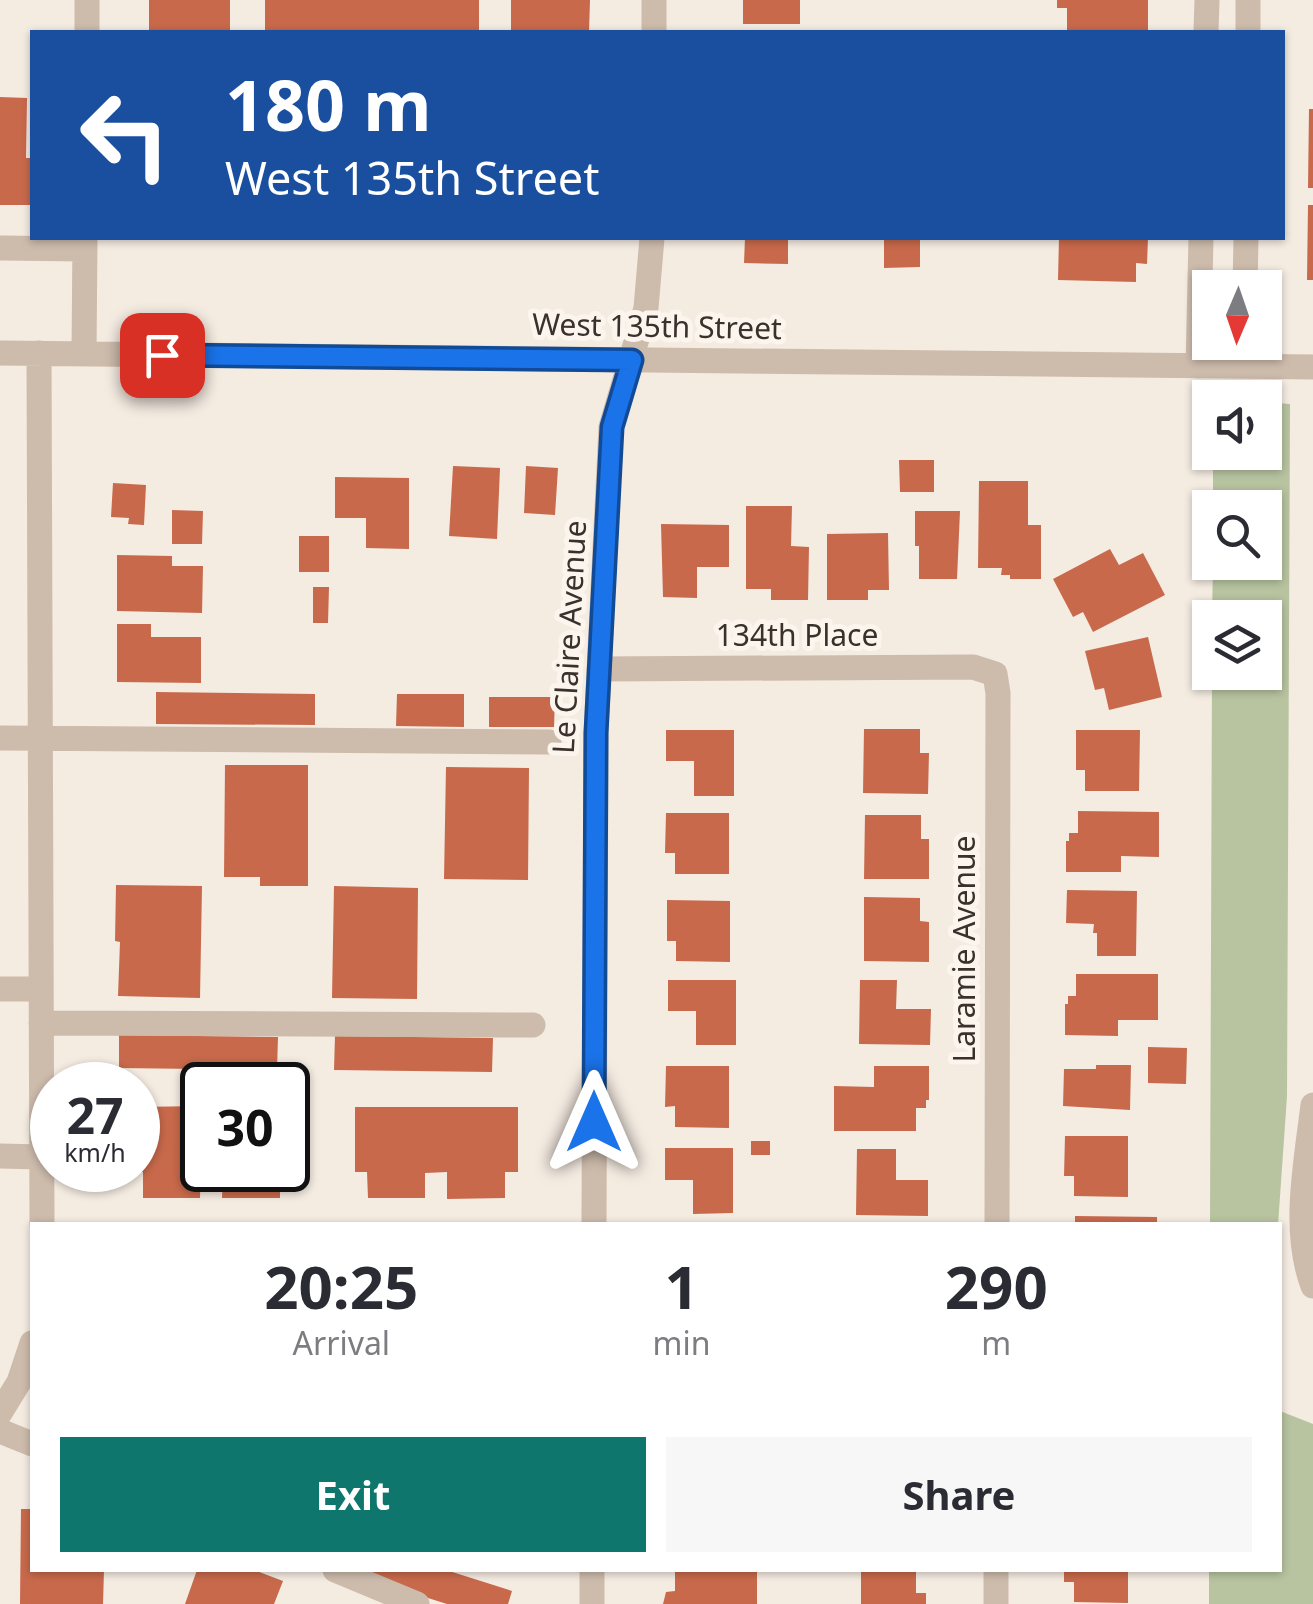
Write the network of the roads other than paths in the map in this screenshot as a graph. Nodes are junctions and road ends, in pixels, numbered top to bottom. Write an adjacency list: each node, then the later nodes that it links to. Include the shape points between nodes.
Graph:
1 (87, 0): 5 (street)
2 (654, 0): 6 (street)
3 (1207, 0): 7 (street)
4 (1248, 0): 8 (street)
5 (87, 30)
6 (654, 30)
7 (1206, 30)
8 (1248, 30)
9 (652, 240): 18 (street, Le Claire Avenue, via 646,308)
10 (1201, 240): 21 (street)
11 (1246, 240): 14 (street)
12 (85, 243): 13 (street); 17 (street)
13 (0, 248)
14 (1245, 270)
15 (0, 353): 16 (street, West 135th Street)
16 (40, 354): 17 (street, West 135th Street); 26 (street)
17 (84, 354): 18 (street, West 135th Street)
18 (632, 360): 21 (street, West 135th Street); 23 (street, Le Claire Avenue, via 612,427)
19 (1221, 360): 21 (street, West 135th Street)
20 (1276, 360): 22 (street, West 135th Street)
21 (1198, 366)
22 (1313, 367)
23 (600, 669): 24 (street, 134th Place, via 973,667); 39 (street, Le Claire Avenue)
24 (995, 674): 40 (street, Laramie Avenue)
25 (0, 738): 26 (street)
26 (40, 738): 27 (street); 29 (street)
27 (548, 742)
28 (0, 989): 29 (street)
29 (40, 989): 30 (street)
30 (41, 1022): 31 (street); 32 (street)
31 (533, 1025)
32 (41, 1062)
33 (1313, 1106): 36 (street)
34 (0, 1156): 35 (street)
35 (30, 1157)
36 (1310, 1160): 41 (street, via 1304,1262)
37 (42, 1192): 38 (street)
38 (42, 1222)
39 (594, 1222)
40 (997, 1222)
41 (1313, 1286)
42 (30, 1350): 43 (street)
43 (0, 1414)
44 (0, 1431): 45 (street)
45 (30, 1443)
46 (340, 1572): 49 (street)
47 (592, 1572): 50 (street)
48 (996, 1572): 51 (street)
49 (417, 1604)
50 (592, 1604)
51 (996, 1604)

